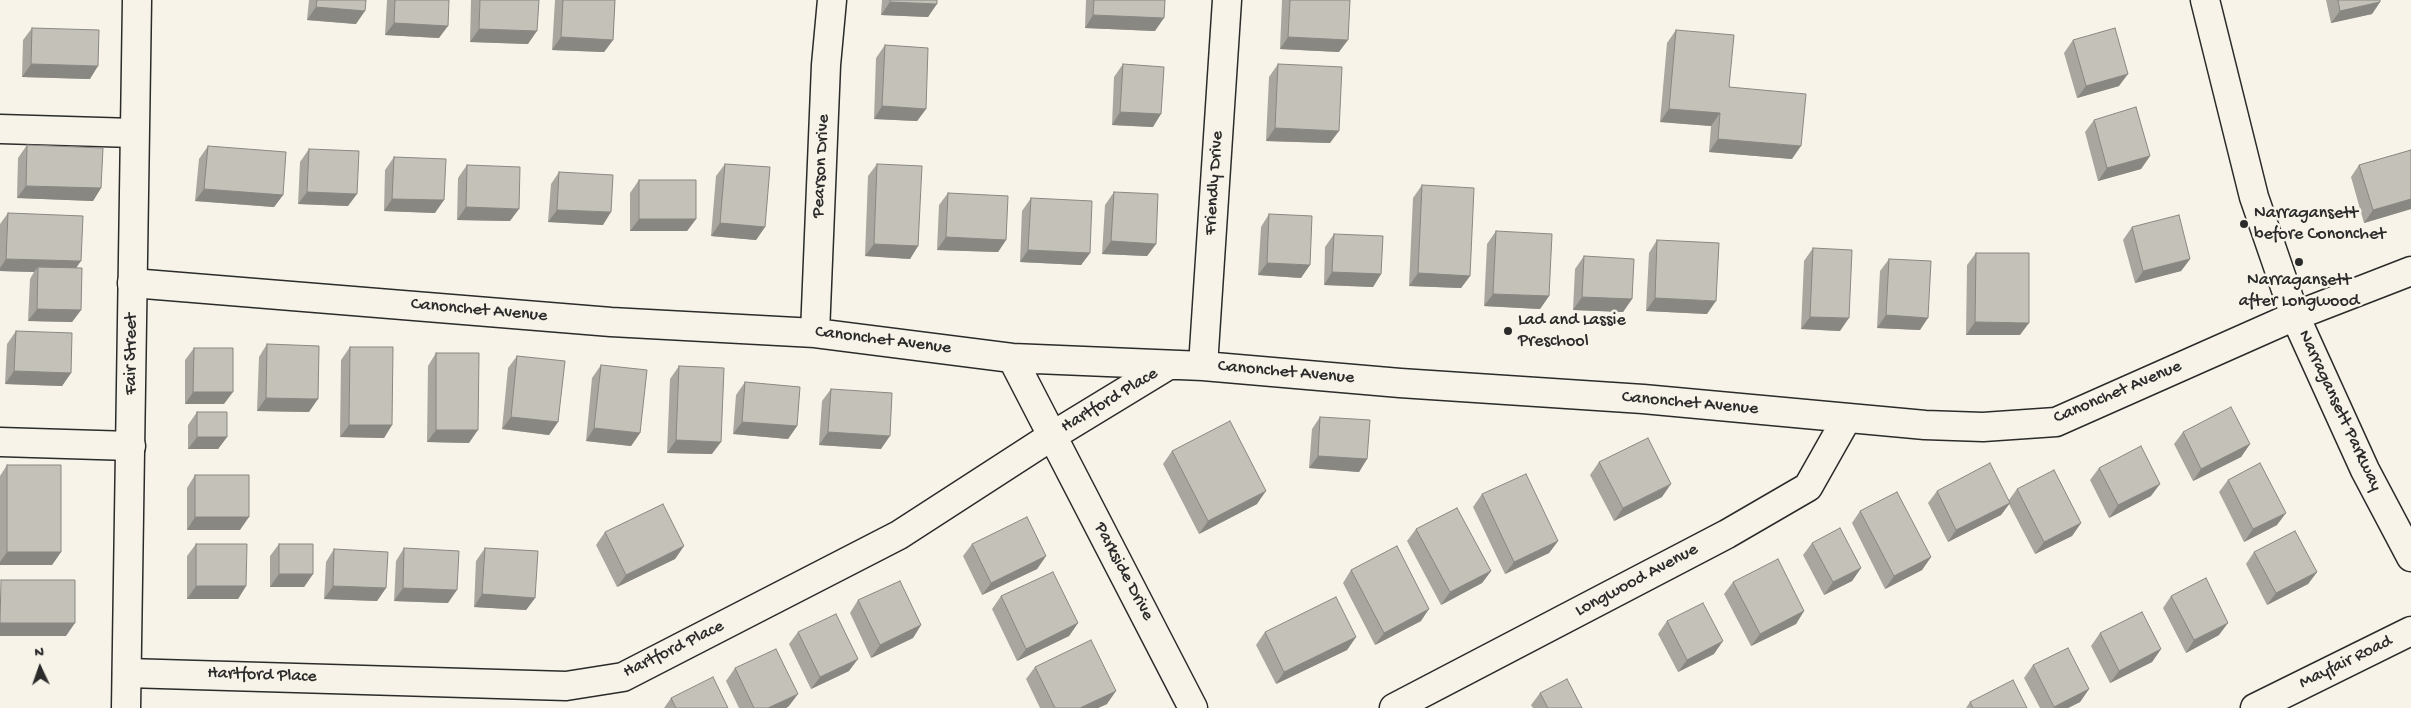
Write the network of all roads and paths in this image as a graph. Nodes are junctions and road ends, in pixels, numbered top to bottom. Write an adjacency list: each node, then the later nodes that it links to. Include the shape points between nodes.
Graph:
1 (137, 0): 6 (street, Fair Street)
2 (832, 0): 10 (street, Pearson Drive, via 826,65)
3 (1227, 0): 13 (street, Friendly Drive)
4 (2205, 0): 9 (street, Narragansett Parkway, via 2254,197)
5 (0, 129): 6 (street)
6 (134, 133): 8 (street, Fair Street)
7 (2411, 271): 9 (street, Canonchet Avenue)
8 (132, 284): 10 (street, Canonchet Avenue, via 611,322); 17 (street, Fair Street)
9 (2295, 316): 14 (street, Canonchet Avenue, via 2056,422 1982,427); 18 (street, Narragansett Parkway, via 2365,470)
10 (815, 333): 11 (street, Canonchet Avenue)
11 (1012, 358): 12 (street, Canonchet Avenue); 15 (street, Hartford Place)
12 (1167, 366): 13 (street, Canonchet Avenue); 15 (street, Hartford Place)
13 (1203, 366): 14 (street, Canonchet Avenue, via 1643,399)
14 (1847, 418): 23 (street, Longwood Avenue, via 1808,487 1727,534)
15 (1052, 436): 20 (street, Hartford Place, via 899,535 623,677 566,686); 22 (street, Parkside Drive)
16 (0, 442): 17 (street)
17 (131, 446): 20 (street, Fair Street)
18 (2411, 557)
19 (2411, 631): 24 (street, Mayfair Road)
20 (127, 673): 21 (street, Fair Street)
21 (126, 708)
22 (1193, 708)
23 (1394, 708)
24 (2255, 708)

